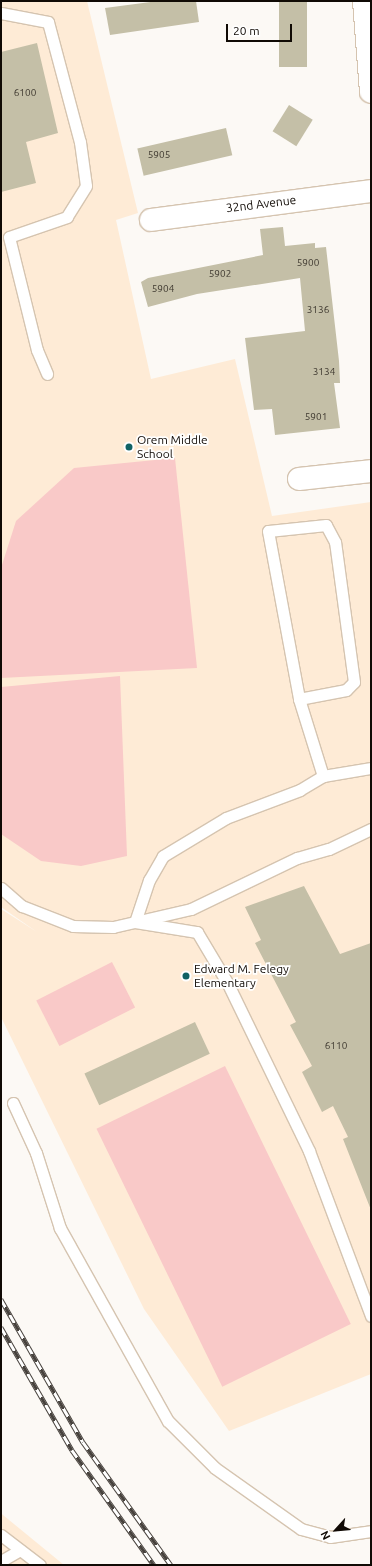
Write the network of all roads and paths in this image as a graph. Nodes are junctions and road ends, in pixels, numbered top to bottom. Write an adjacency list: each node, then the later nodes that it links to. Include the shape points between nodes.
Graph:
1 (364, 1): 3 (street)
2 (1, 13): 6 (lane, via 48,22 80,142 86,186 67,217 9,237 37,350)
3 (371, 92)
4 (371, 191): 5 (street, 32nd Avenue)
5 (151, 220)
6 (47, 374)
7 (371, 471): 8 (street)
8 (299, 479)
9 (299, 699): 9 (lane, via 346,690 354,682 335,542 326,525 268,531); 11 (lane)
10 (371, 768): 11 (lane)
11 (323, 776): 14 (lane, via 300,790 226,818 163,856 148,880)
12 (371, 829): 14 (lane, via 329,850 297,858 191,909)
13 (1, 888): 14 (lane, via 22,906 73,926 113,927)
14 (135, 922): 16 (lane, via 197,932 224,978 309,1151)
15 (13, 1103): 17 (lane, via 36,1153 60,1228 168,1421 215,1468 301,1529 330,1537)
16 (371, 1316)
17 (371, 1531)
18 (1, 1535): 19 (lane)
19 (20, 1550): 20 (lane); 21 (lane)
20 (1, 1561)
21 (35, 1563)

